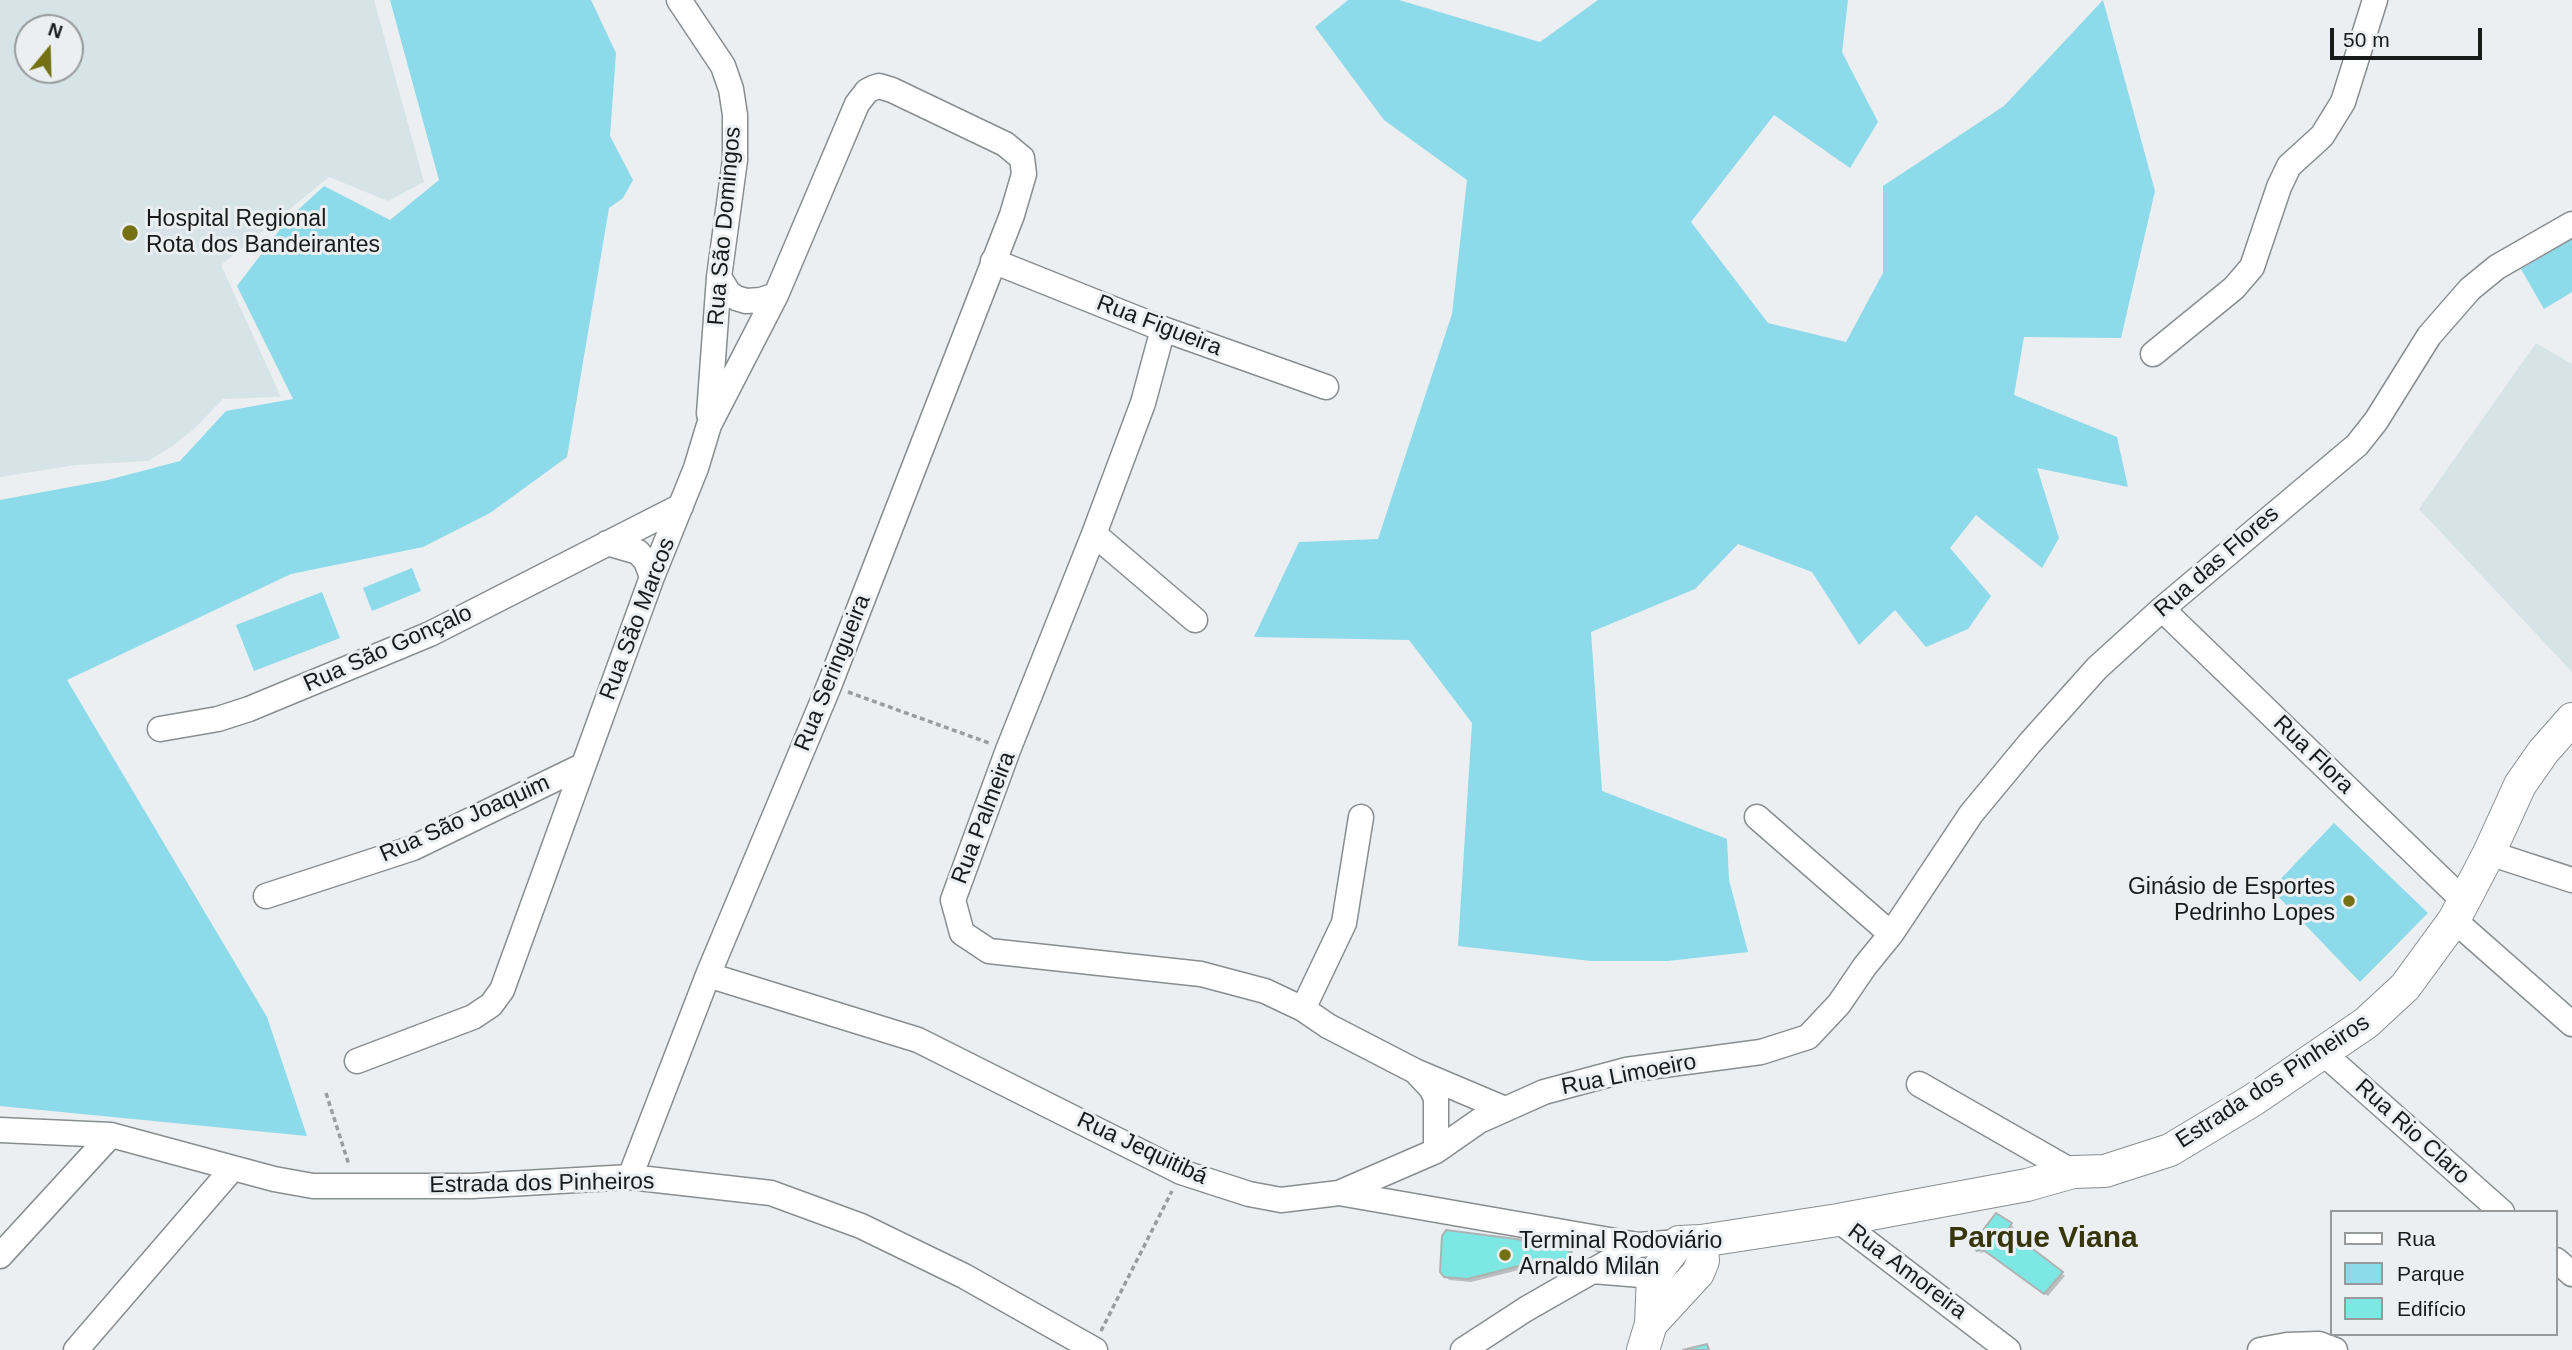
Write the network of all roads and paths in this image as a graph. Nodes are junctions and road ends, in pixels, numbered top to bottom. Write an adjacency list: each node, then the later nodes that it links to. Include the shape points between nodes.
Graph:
1 (679, 0): 6 (street, Rua São Domingos, via 723,66 735,115 735,160)
2 (2375, 0): 9 (street, via 2343,102 2322,136 2289,166 2252,267 2234,288)
3 (1024, 165): 5 (street, Rua Seringueira, via 1012,215); 7 (street, Rua São Marcos, via 1018,152 1005,144 892,90 879,86 867,91 857,104)
4 (2572, 224): 16 (street, Rua das Flores, via 2497,267 2470,289 2429,336 2357,445)
5 (993, 261): 8 (street, Rua Figueira); 18 (street, Rua Seringueira)
6 (719, 277): 7 (street, via 728,292 746,301); 11 (street, Rua São Domingos)
7 (776, 295): 11 (street, Rua São Marcos)
8 (1163, 329): 10 (street, Rua Figueira); 13 (street, Rua Palmeira, via 1143,403)
9 (2153, 354)
10 (1326, 387)
11 (709, 425): 12 (street, Rua São Marcos)
12 (681, 506): 14 (street, Rua São Gonçalo); 15 (street, Rua São Marcos)
13 (1094, 534): 17 (street); 21 (street, Rua Palmeira)
14 (607, 544): 15 (street, via 638,552); 20 (street, Rua São Gonçalo, via 430,634 365,661 249,709)
15 (652, 577): 22 (street, Rua São Marcos)
16 (2162, 609): 28 (street, Rua Flora); 29 (street, Rua das Flores, via 2096,668 2029,744 1971,814)
17 (1195, 620)
18 (830, 686): 21 (path); 30 (street, Rua Seringueira)
19 (2572, 719): 25 (main road, Estrada dos Pinheiros, via 2520,785)
20 (160, 729)
21 (1008, 750): 31 (street, Rua Palmeira, via 953,900 962,933 989,951 1201,974 1265,991)
22 (582, 766): 27 (street, Rua São Joaquim, via 414,848); 34 (street, Rua São Marcos, via 502,990 491,1005 473,1017)
23 (1361, 817): 31 (street, via 1344,923)
24 (1757, 817): 29 (street)
25 (2489, 853): 26 (street); 28 (main road, Estrada dos Pinheiros)
26 (2572, 880)
27 (266, 895)
28 (2459, 911): 32 (street, Rua Flora); 33 (main road, Estrada dos Pinheiros, via 2405,987 2367,1023)
29 (1891, 934): 38 (street, Rua Limoeiro, via 1808,1037 1760,1052 1586,1079)
30 (708, 975): 43 (street, Rua Jequitibá, via 918,1040); 45 (street, Rua Seringueira)
31 (1303, 1009): 35 (street, Rua Palmeira)
32 (2572, 1024)
33 (2322, 1052): 44 (main road, Estrada dos Pinheiros, via 2170,1150 2105,1171); 48 (street, Rua Rio Claro)
34 (357, 1061)
35 (1415, 1071): 38 (street, Rua Palmeira); 41 (street, Rua Palmeira, via 1436,1098)
36 (1919, 1084): 44 (street)
37 (326, 1093): 46 (path)
38 (1505, 1109): 41 (street, Rua Limoeiro)
39 (0, 1130): 40 (street, Estrada dos Pinheiros)
40 (111, 1135): 42 (street, Estrada dos Pinheiros); 53 (street)
41 (1436, 1151): 47 (street, Rua Limoeiro)
42 (233, 1168): 46 (street, Estrada dos Pinheiros, via 313,1186); 62 (street)
43 (1181, 1172): 47 (street, Rua Jequitibá, via 1281,1200); 61 (path)
44 (2073, 1172): 49 (main road, Estrada dos Pinheiros)
45 (630, 1177): 46 (street, Estrada dos Pinheiros); 60 (street, Estrada dos Pinheiros, via 771,1193 861,1226 964,1276)
46 (356, 1188)
47 (1339, 1193): 52 (street, Rua Jequitibá)
48 (2500, 1210)
49 (1838, 1220): 50 (main road, Estrada dos Pinheiros); 64 (street, Rua Amoreira)
50 (1738, 1235): 51 (main road, Estrada dos Pinheiros); 56 (main road)
51 (1690, 1242): 52 (street, Estrada dos Pinheiros); 56 (main road, via 1703,1261); 58 (main road)
52 (1638, 1245): 55 (street, Estrada dos Pinheiros)
53 (0, 1255)
54 (2558, 1262): 57 (street)
55 (1593, 1271): 58 (street); 63 (street, Estrada dos Pinheiros)
56 (1698, 1273): 58 (main road); 59 (main road)
57 (2572, 1274)
58 (1653, 1276): 59 (main road)
59 (1647, 1337)
60 (1058, 1341): 61 (street, Estrada dos Pinheiros)
61 (1094, 1349)
62 (76, 1350)
63 (1462, 1350)
64 (2008, 1350)
65 (2260, 1350): 66 (street, via 2319,1344)
66 (2335, 1350)

